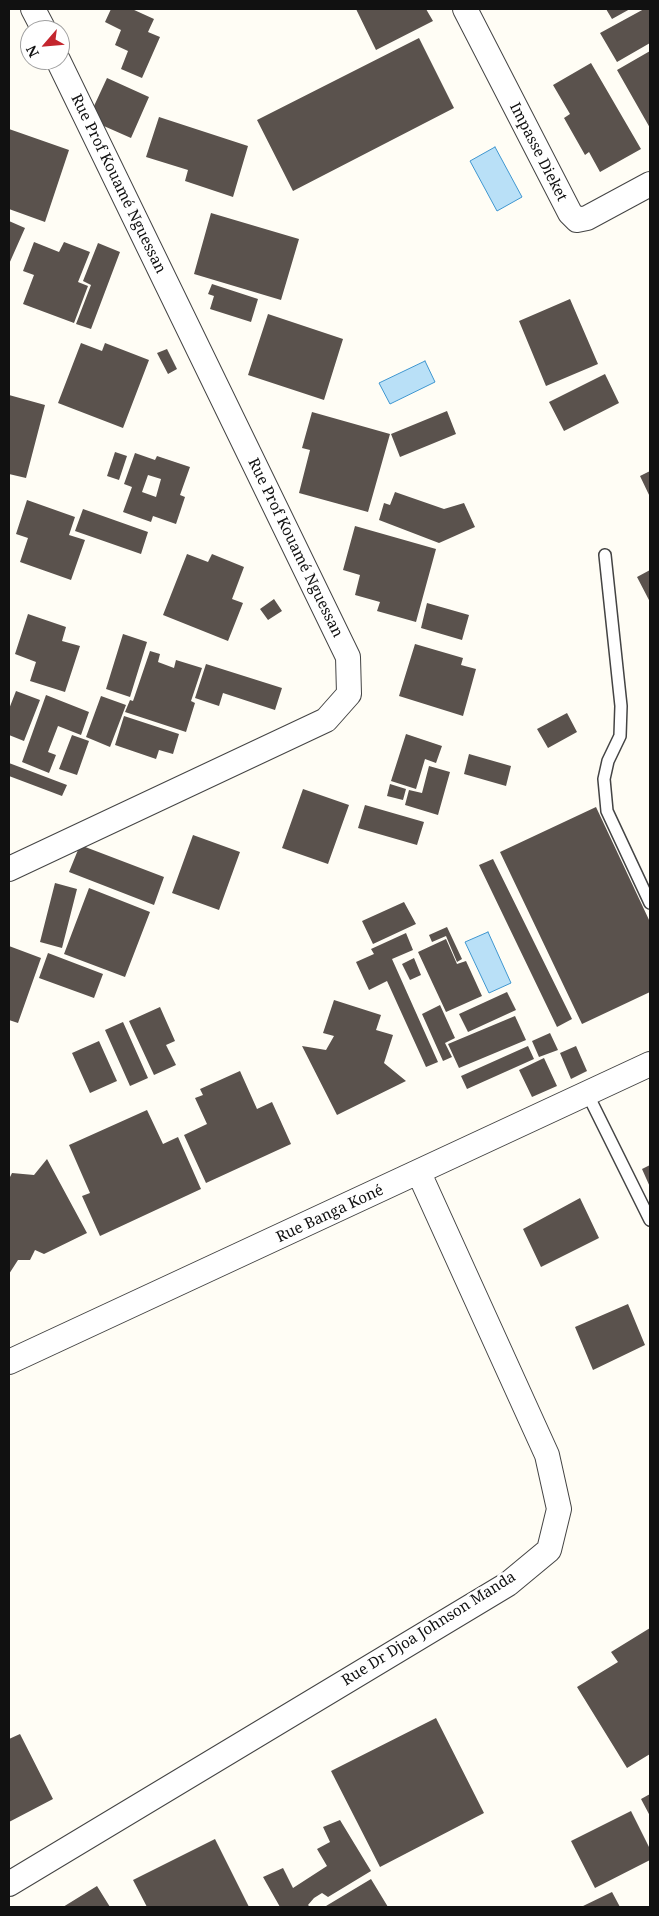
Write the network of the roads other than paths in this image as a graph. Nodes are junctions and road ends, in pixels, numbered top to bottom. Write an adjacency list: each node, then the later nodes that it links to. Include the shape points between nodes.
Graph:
1 (465, 9): 3 (street, Impasse Dieket, via 570,213 578,220 587,218)
2 (63, 70): 5 (street, Rue Prof Kouamé Nguessan, via 348,656 349,694 326,720)
3 (650, 184)
4 (606, 555): 6 (lane, via 621,706 620,736 608,761 604,779 607,811)
5 (9, 869)
6 (650, 903)
7 (650, 1064): 8 (street, Rue Banga Koné)
8 (586, 1093): 9 (street, Rue Banga Koné); 10 (lane)
9 (419, 1173): 11 (street, Rue Banga Koné); 12 (street, Rue Dr Djoa Johnson Manda, via 547,1455 559,1509 549,1550 508,1584)
10 (650, 1220)
11 (9, 1362)
12 (9, 1884)

